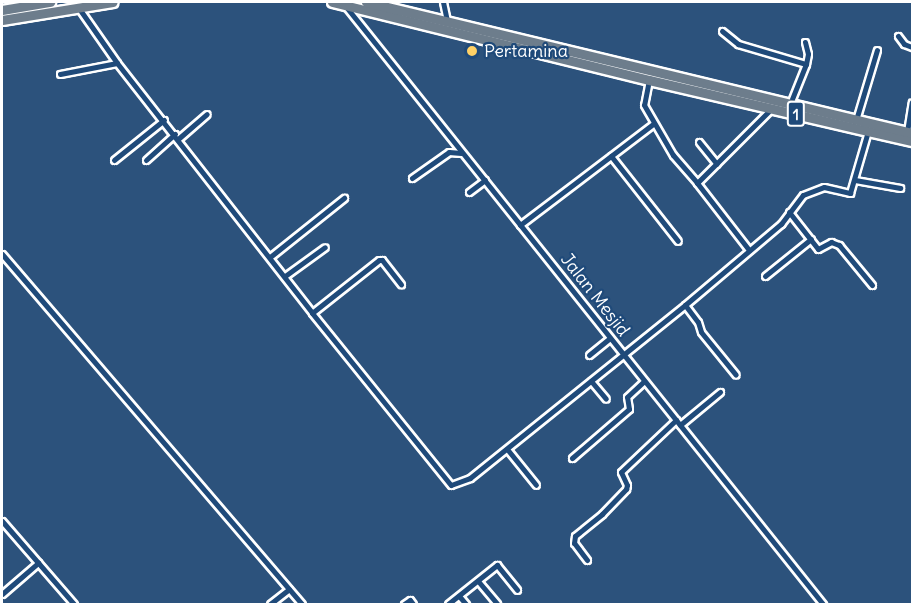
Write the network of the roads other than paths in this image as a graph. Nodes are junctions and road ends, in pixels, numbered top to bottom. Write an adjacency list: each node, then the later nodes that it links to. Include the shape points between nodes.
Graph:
1 (47, 2): 8 (highway)
2 (113, 2): 7 (highway)
3 (332, 2): 6 (highway, 1)
4 (366, 2): 10 (highway, 1)
5 (443, 2): 10 (street)
6 (344, 5): 19 (highway, 1); 33 (street, Jalan Mesjid)
7 (78, 7): 9 (highway); 16 (street)
8 (2, 10)
9 (2, 20)
10 (447, 21): 20 (highway, 1)
11 (722, 31): 17 (street, via 738,44)
12 (898, 36): 14 (street)
13 (806, 42): 17 (street)
14 (912, 47)
15 (877, 50): 26 (street)
16 (117, 63): 18 (street); 25 (street)
17 (806, 63): 22 (street)
18 (60, 74)
19 (649, 80): 20 (highway, 1); 27 (street, via 644,105)
20 (681, 82): 22 (highway, 1); 23 (highway, 1)
21 (912, 102): 29 (street)
22 (790, 104): 26 (highway, 1)
23 (772, 108): 28 (highway, 1); 37 (street)
24 (207, 114): 30 (street)
25 (164, 120): 30 (street); 36 (street)
26 (856, 120): 29 (highway, 1)
27 (653, 124): 34 (street); 41 (street)
28 (868, 131): 31 (highway, 1); 40 (street)
29 (910, 132)
30 (176, 137): 35 (street); 52 (street)
31 (912, 141)
32 (699, 142): 37 (street)
33 (461, 153): 38 (street, via 449,152); 39 (street, Jalan Mesjid)
34 (611, 156): 46 (street); 48 (street)
35 (146, 159)
36 (114, 160)
37 (717, 164): 41 (street)
38 (412, 178)
39 (485, 180): 43 (street); 46 (street, Jalan Mesjid)
40 (855, 180): 42 (street); 45 (street, via 850,193 824,187 805,193)
41 (697, 183): 50 (street)
42 (900, 188)
43 (469, 192)
44 (344, 198): 52 (street)
45 (789, 212): 47 (street); 50 (street, via 781,224)
46 (520, 225): 59 (street, Jalan Mesjid)
47 (811, 239): 54 (street); 56 (street, via 819,249 835,242)
48 (678, 241)
49 (325, 247): 53 (street)
50 (749, 250): 57 (street)
51 (2, 255): 75 (street)
52 (270, 257): 53 (street)
53 (285, 276): 58 (street)
54 (765, 276)
55 (401, 284): 58 (street, via 379,260)
56 (872, 285)
57 (685, 305): 61 (street); 62 (street)
58 (312, 313): 68 (street, via 451,485 470,478)
59 (610, 338): 60 (street); 61 (street, Jalan Mesjid)
60 (589, 355)
61 (624, 355): 63 (street); 64 (street, Jalan Mesjid)
62 (736, 375)
63 (591, 381): 66 (street); 68 (street)
64 (644, 381): 67 (street, Jalan Mesjid); 69 (street, via 628,396 629,409)
65 (720, 392): 67 (street)
66 (606, 399)
67 (678, 423): 72 (street, via 621,472 626,489 575,536 574,543); 87 (street, Jalan Mesjid)
68 (507, 450): 70 (street)
69 (572, 458)
70 (536, 485)
71 (2, 521): 73 (street)
72 (587, 560)
73 (38, 563): 77 (street); 79 (street)
74 (478, 581): 76 (street, via 497,566); 78 (street); 86 (street)
75 (289, 589): 80 (street); 81 (street)
76 (517, 590)
77 (2, 594)
78 (459, 596): 84 (street); 85 (street)
79 (74, 604)
80 (270, 604)
81 (302, 604)
82 (404, 604): 83 (street, via 410,600)
83 (413, 604)
84 (448, 604)
85 (466, 604)
86 (497, 604)
87 (823, 604)

